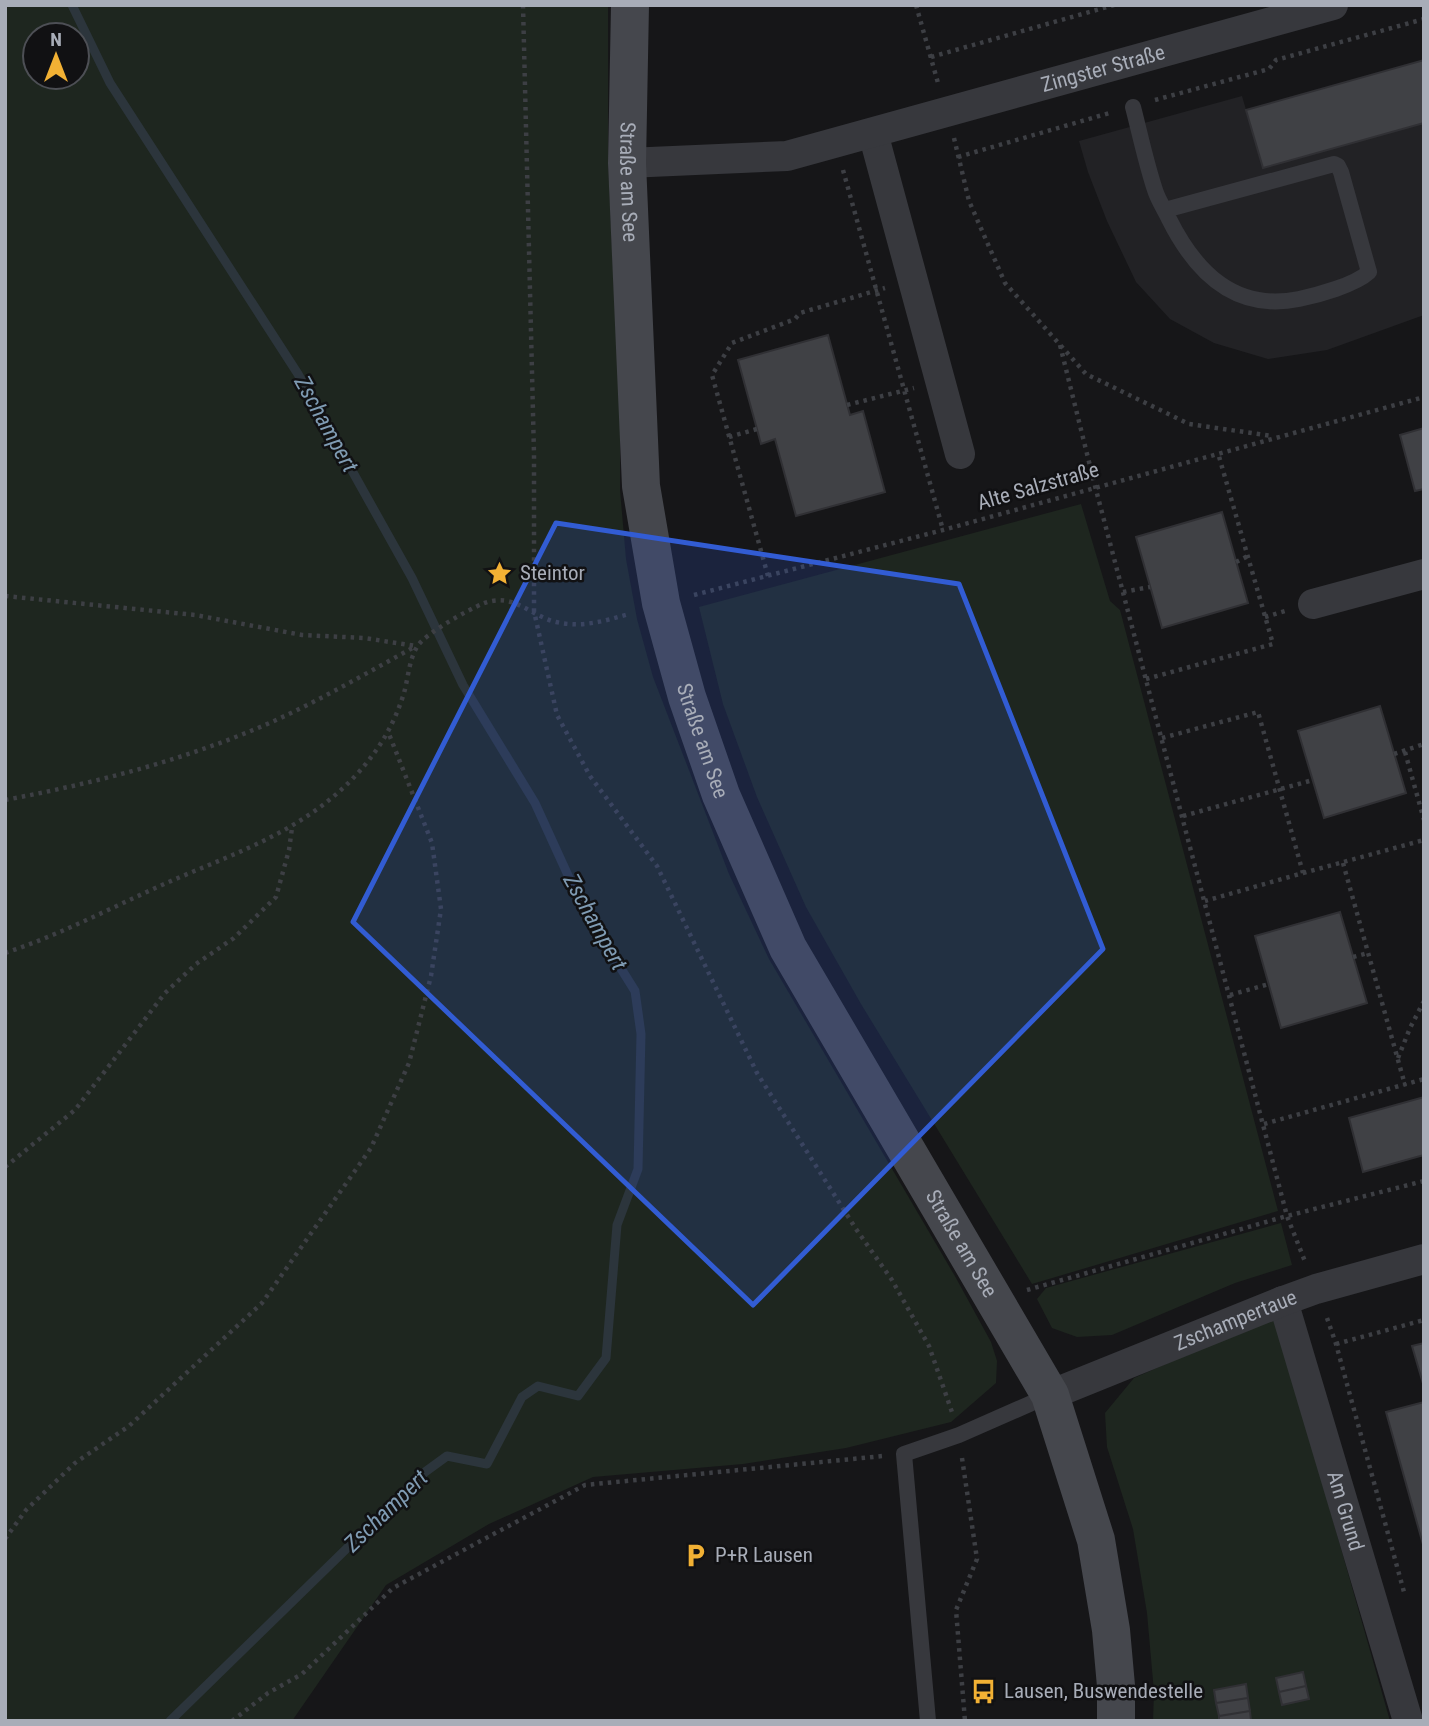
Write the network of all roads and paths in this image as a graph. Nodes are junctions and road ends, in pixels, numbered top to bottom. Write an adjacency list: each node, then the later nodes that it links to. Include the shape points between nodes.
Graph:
1 (523, 5): 38 (path)
2 (630, 5): 13 (main road, Straße am See)
3 (916, 5): 7 (path)
4 (1114, 5): 7 (path)
5 (1333, 5): 9 (street, Zingster Straße)
6 (1424, 19): 8 (path, via 1276,60 1269,69)
7 (931, 57): 9 (path)
8 (1133, 107): 12 (path); 14 (lane, via 1156,193)
9 (947, 113): 10 (street, Zingster Straße); 12 (path)
10 (873, 133): 11 (street, Zingster Straße); 15 (street)
11 (835, 142): 13 (street, Zingster Straße, via 786,156); 16 (path)
12 (958, 157): 17 (path, via 969,201 1005,283)
13 (627, 163): 36 (main road, Straße am See, via 641,486)
14 (1165, 210): 14 (lane, via 1203,271 1253,301 1310,297 1369,272 1341,172 1334,164)
15 (912, 280): 16 (path); 18 (street)
16 (876, 290): 19 (path); 24 (path, via 800,313 732,343 712,375)
17 (1060, 345): 23 (path, via 1086,374 1189,424); 27 (path)
18 (940, 381): 19 (path); 26 (street)
19 (905, 390): 21 (path); 28 (path)
20 (1424, 397): 23 (path, Alte Salzstraße)
21 (847, 405)
22 (757, 429): 24 (path)
23 (1276, 436): 25 (path, Alte Salzstraße)
24 (729, 438): 32 (path)
25 (1218, 453): 27 (path, Alte Salzstraße); 29 (path)
26 (960, 454)
27 (1095, 486): 28 (path, Alte Salzstraße); 34 (path)
28 (943, 530): 32 (path, Alte Salzstraße)
29 (1248, 556): 30 (path); 40 (path, via 1273,644)
30 (1236, 562)
31 (1424, 574): 37 (street)
32 (768, 576): 36 (path, Alte Salzstraße)
33 (1150, 586): 34 (path)
34 (1123, 592): 40 (path)
35 (5, 596): 39 (path, via 195,615 302,635)
36 (661, 603): 38 (path, Alte Salzstraße, via 588,625 555,622); 71 (main road, Straße am See, via 687,697 722,795 788,948)
37 (1313, 604)
38 (534, 611): 39 (path, Alte Salzstraße, via 513,601 486,602); 76 (path, via 557,715 590,776 657,866 757,1073 892,1280 929,1346)
39 (417, 646): 41 (path); 48 (path, Alte Salzstraße, via 267,724 196,752 130,773)
40 (1146, 679): 42 (path)
41 (388, 734): 51 (path, via 355,776); 78 (path, via 432,844 441,909 431,976 409,1063 371,1148 262,1303 129,1426 75,1463 26,1510)
42 (1161, 738): 47 (path, via 1258,712); 49 (path)
43 (1424, 744): 44 (path)
44 (1405, 752): 45 (path); 50 (path)
45 (1394, 754)
46 (1313, 780): 47 (path)
47 (1280, 789): 49 (path); 54 (path)
48 (5, 800)
49 (1182, 817): 55 (path)
50 (1424, 820)
51 (292, 827): 56 (path, via 89,920); 66 (path, via 276,897 165,992 75,1110)
52 (1424, 840): 53 (path)
53 (1343, 863): 54 (path); 57 (path)
54 (1303, 873): 55 (path)
55 (1205, 901): 60 (path)
56 (5, 953)
57 (1368, 953): 58 (path); 62 (path)
58 (1353, 957)
59 (1269, 984): 60 (path)
60 (1230, 995): 65 (path)
61 (1424, 1001): 62 (path)
62 (1398, 1059): 64 (path)
63 (1424, 1079): 64 (path)
64 (1405, 1085): 65 (path)
65 (1264, 1124): 68 (path)
66 (5, 1167)
67 (1424, 1181): 68 (path)
68 (1287, 1216): 70 (path); 71 (path)
69 (1424, 1259): 70 (street, Zschampertaue)
70 (1316, 1289): 72 (street, Zschampertaue); 74 (path)
71 (993, 1299): 75 (main road, Straße am See)
72 (1283, 1301): 75 (street, Zschampertaue); 84 (street, Am Grund)
73 (1424, 1320): 74 (path)
74 (1336, 1343): 79 (path)
75 (1050, 1395): 76 (lane); 83 (main road, Straße am See, via 1096,1540 1111,1630)
76 (959, 1435): 77 (lane); 82 (path, via 977,1559 956,1610)
77 (905, 1454): 80 (path, via 585,1486 393,1588 302,1674); 81 (lane)
78 (5, 1539)
79 (1405, 1597)
80 (234, 1720)
81 (928, 1721)
82 (965, 1721)
83 (1116, 1721)
84 (1408, 1721)

